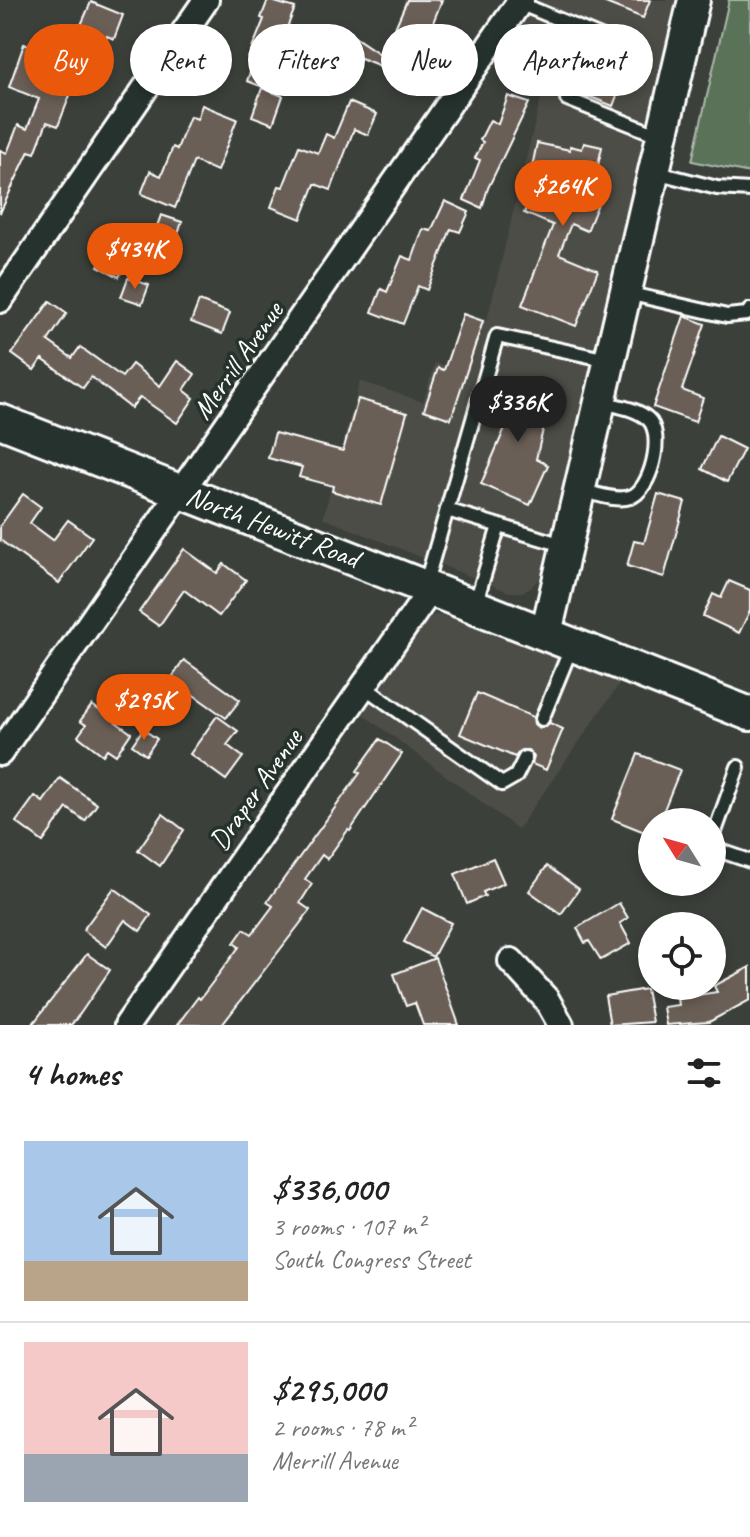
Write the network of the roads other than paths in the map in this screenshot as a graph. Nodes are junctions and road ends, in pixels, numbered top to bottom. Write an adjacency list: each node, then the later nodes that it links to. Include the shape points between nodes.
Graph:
1 (206, 0): 10 (street)
2 (694, 0): 6 (street)
3 (520, 1): 4 (lane); 16 (street, Merrill Avenue)
4 (573, 24)
5 (568, 96): 6 (lane)
6 (663, 138): 7 (street)
7 (655, 172): 8 (lane, via 717,188); 9 (street)
8 (750, 190)
9 (627, 293): 11 (lane, via 727,316); 12 (street)
10 (0, 300)
11 (750, 310)
12 (611, 360): 13 (street); 17 (lane, via 497,336)
13 (601, 402): 15 (street); 15 (lane, via 648,419 657,441 646,482 638,492 630,497)
14 (0, 421): 16 (main road, North Hewitt Road)
15 (580, 490): 19 (street)
16 (183, 491): 20 (main road, North Hewitt Road); 26 (street, Merrill Avenue)
17 (447, 510): 18 (lane); 20 (lane)
18 (499, 526): 19 (lane); 21 (lane)
19 (567, 547): 22 (street)
20 (428, 587): 21 (main road, North Hewitt Road); 23 (street, Draper Avenue)
21 (475, 605): 22 (main road, North Hewitt Road)
22 (560, 638): 24 (main road, North Hewitt Road); 25 (lane)
23 (363, 686): 27 (lane, via 502,784 516,776); 33 (street, Draper Avenue)
24 (750, 714)
25 (542, 719)
26 (0, 753)
27 (525, 758)
28 (738, 767): 29 (lane)
29 (723, 808)
30 (726, 853): 31 (lane)
31 (750, 861)
32 (511, 961): 34 (street, via 547,1000)
33 (127, 1025)
34 (561, 1025)

